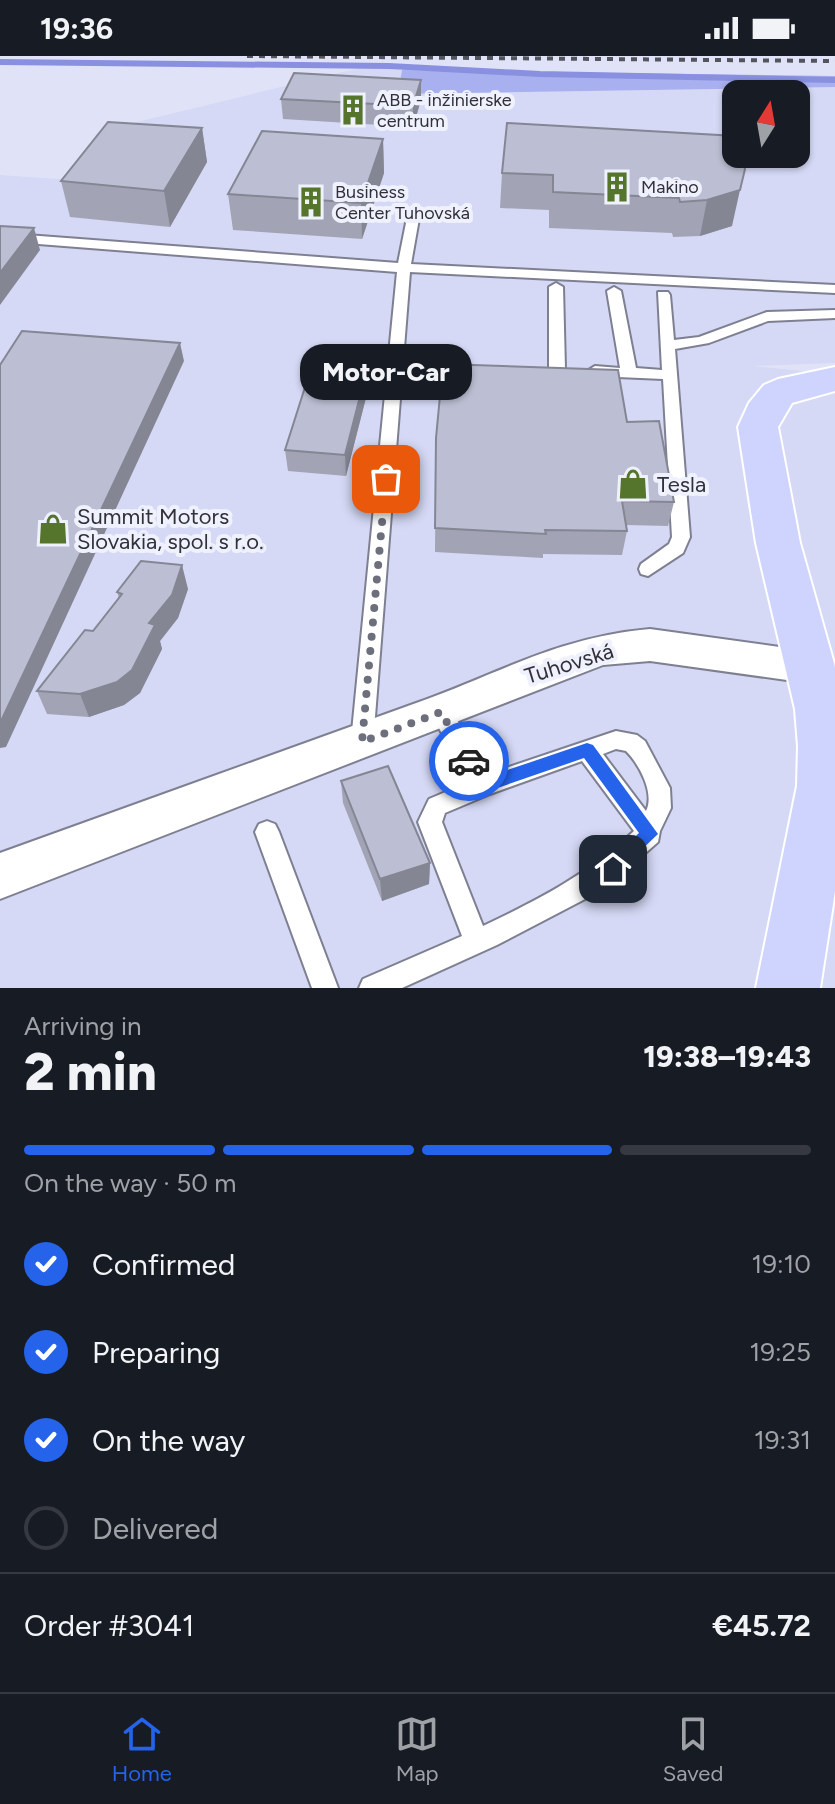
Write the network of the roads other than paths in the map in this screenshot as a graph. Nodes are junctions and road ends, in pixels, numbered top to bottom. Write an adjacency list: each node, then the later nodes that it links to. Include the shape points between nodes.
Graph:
1 (414, 213): 3 (lane)
2 (0, 237): 3 (lane)
3 (404, 268): 5 (lane); 16 (lane)
4 (556, 287): 10 (lane, via 549,368)
5 (835, 289)
6 (614, 291): 10 (lane)
7 (663, 295): 9 (lane)
8 (835, 314): 9 (lane, via 762,317 716,339)
9 (667, 345): 11 (lane)
10 (629, 373): 11 (lane)
11 (670, 375): 13 (lane, via 681,537 676,548)
12 (835, 379): 14 (main road, via 778,394 758,427 775,528)
13 (648, 569)
14 (822, 669): 15 (street, Tuhovská, via 681,648 623,646 551,665); 25 (main road, via 824,786)
15 (441, 712): 16 (street, Tuhovská); 18 (lane)
16 (362, 742): 21 (street, Tuhovská)
17 (587, 750): 18 (lane); 20 (lane); 20 (lane, via 616,740 638,746 661,795)
18 (483, 786): 22 (lane, via 437,806 430,822)
19 (267, 832): 23 (lane)
20 (650, 834): 22 (lane, via 613,869 574,893)
21 (0, 876)
22 (476, 940): 24 (lane)
23 (325, 988)
24 (372, 988)
25 (788, 988)

